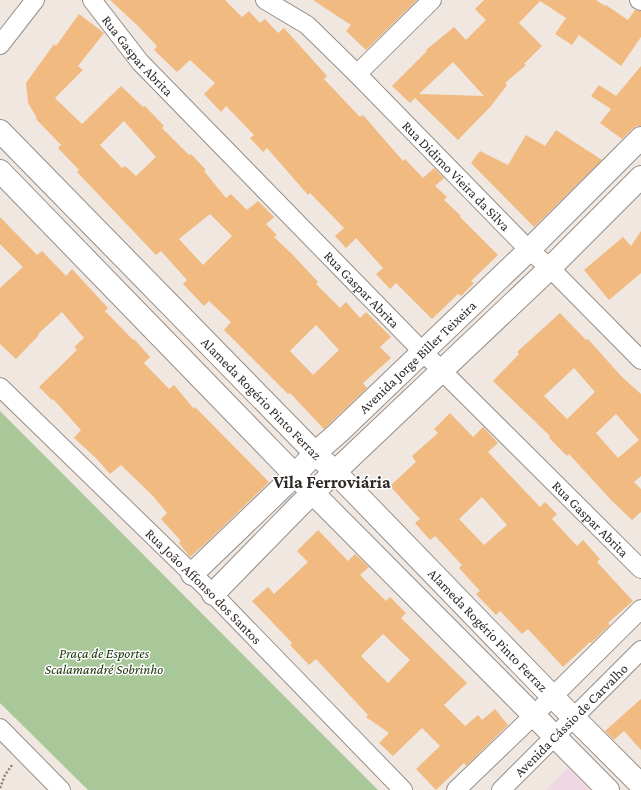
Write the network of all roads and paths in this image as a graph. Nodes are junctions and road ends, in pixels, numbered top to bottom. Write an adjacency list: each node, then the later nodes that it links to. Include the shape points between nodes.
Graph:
1 (35, 0): 5 (street)
2 (92, 0): 13 (street, Rua Gaspar Abrita, via 140,62)
3 (266, 0): 6 (street, Rua Didimo Vieira da Silva, via 307,25)
4 (432, 0): 6 (street)
5 (0, 46)
6 (357, 74): 11 (street, Rua Didimo Vieira da Silva)
7 (0, 131): 17 (street, Alameda Rogério Pinto Ferraz)
8 (641, 138): 11 (street, Avenida Jorge Biller Teixeira)
9 (0, 171): 19 (street, Alameda Rogério Pinto Ferraz)
10 (641, 177): 12 (street, Avenida Jorge Biller Teixeira)
11 (529, 250): 12 (street, Rua Didimo Vieira da Silva); 13 (street, Avenida Jorge Biller Teixeira)
12 (550, 268): 14 (street, Rua Didimo Vieira da Silva); 15 (street, Avenida Jorge Biller Teixeira)
13 (423, 352): 15 (street, Rua Gaspar Abrita); 17 (street, Avenida Jorge Biller Teixeira)
14 (641, 360)
15 (442, 371): 18 (street, Avenida Jorge Biller Teixeira); 21 (street, Rua Gaspar Abrita)
16 (0, 387): 22 (street, Rua João Affonso dos Santos)
17 (315, 453): 18 (street, Alameda Rogério Pinto Ferraz); 19 (street, Avenida Jorge Biller Teixeira)
18 (336, 473): 20 (street, Avenida Jorge Biller Teixeira); 26 (street, Alameda Rogério Pinto Ferraz)
19 (295, 476): 20 (street, Alameda Rogério Pinto Ferraz); 22 (street, Avenida Jorge Biller Teixeira)
20 (313, 493): 23 (street, Avenida Jorge Biller Teixeira); 27 (street, Alameda Rogério Pinto Ferraz)
21 (641, 569)
22 (192, 574): 23 (street, Rua João Affonso dos Santos)
23 (213, 594): 35 (street, Rua João Affonso dos Santos)
24 (641, 609): 26 (street)
25 (641, 650): 28 (street, Avenida Cássio de Carvalho)
26 (552, 696): 27 (street); 28 (street, Alameda Rogério Pinto Ferraz)
27 (534, 715): 30 (street, Alameda Rogério Pinto Ferraz); 36 (street)
28 (573, 718): 30 (street, Avenida Cássio de Carvalho); 32 (street, Alameda Rogério Pinto Ferraz)
29 (0, 728): 31 (street)
30 (555, 736): 37 (street, Avenida Cássio de Carvalho); 38 (street, Alameda Rogério Pinto Ferraz)
31 (22, 750): 33 (path, via 5,775); 34 (street)
32 (641, 785)
33 (0, 788)
34 (61, 790)
35 (402, 790)
36 (456, 790)
37 (501, 790)
38 (608, 790)

